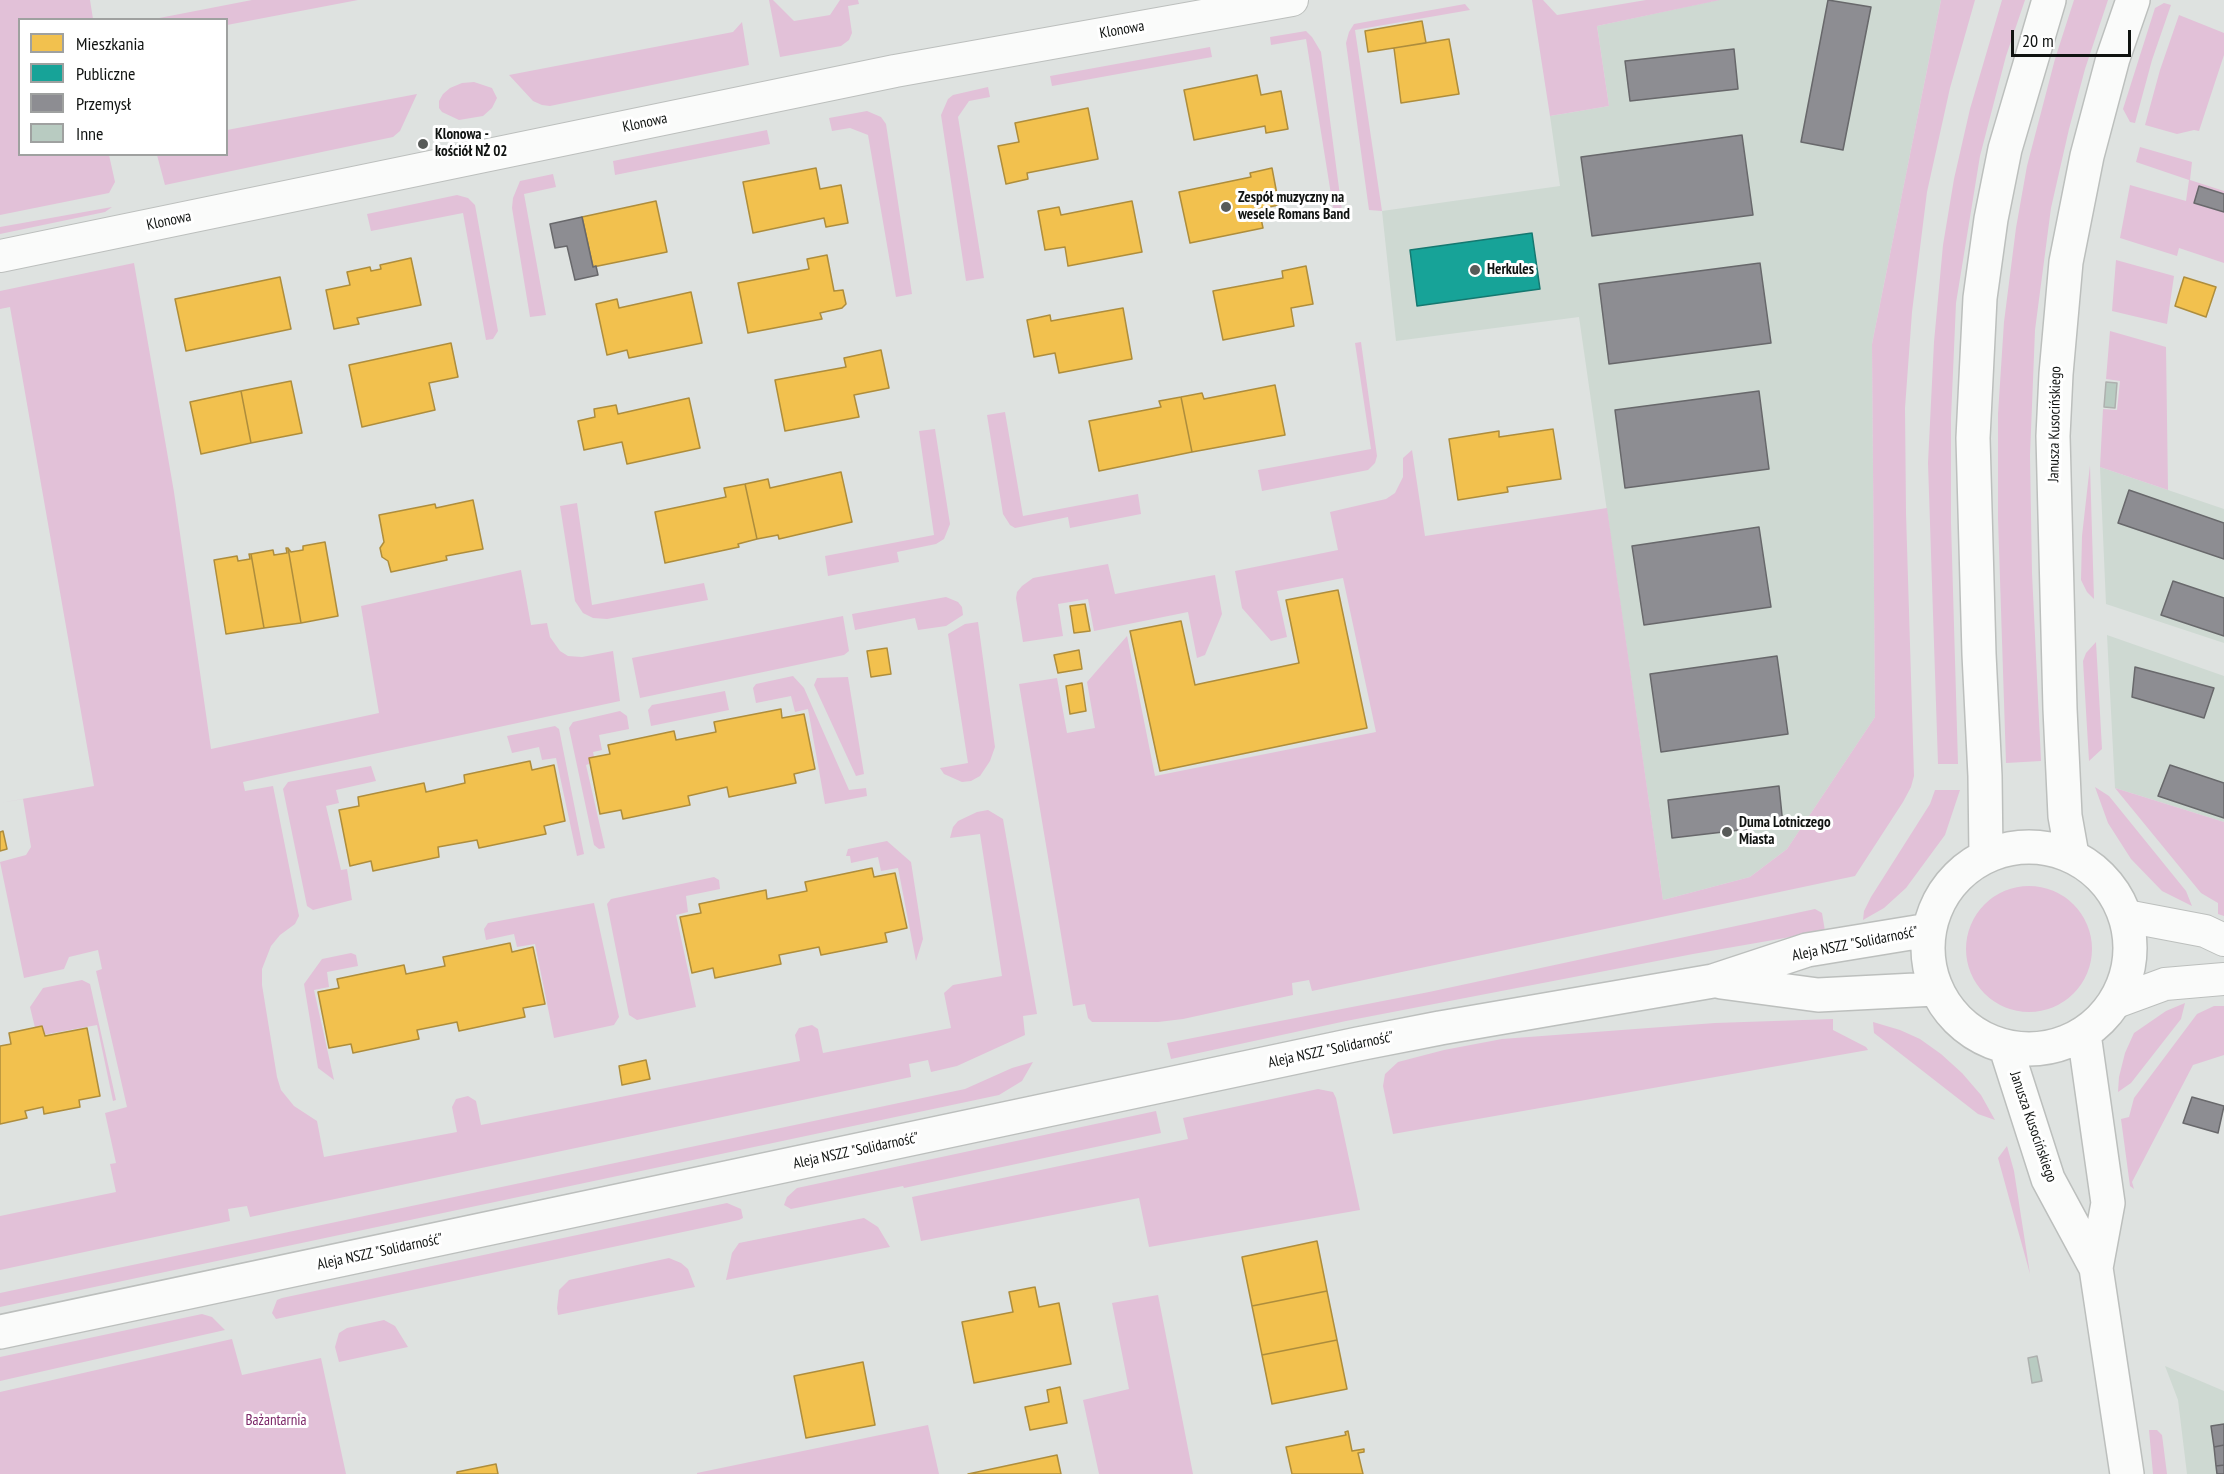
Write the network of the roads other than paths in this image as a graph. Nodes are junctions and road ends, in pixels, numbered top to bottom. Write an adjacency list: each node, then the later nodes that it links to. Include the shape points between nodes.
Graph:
1 (1292, 0): 4 (street, Klonowa, via 895,71)
2 (2049, 0): 6 (street, via 2005,149 1980,298 1973,438)
3 (2133, 0): 5 (street, Janusza Kusocińskiego, via 2086,156 2066,262 2056,374 2052,436 2060,698 2066,816)
4 (0, 256)
5 (2072, 855): 6 (street, via 2044,847 2014,847); 7 (street, via 2099,874)
6 (1986, 856): 8 (street, via 1959,874 1940,900)
7 (2126, 916): 9 (street, via 2205,931); 13 (street, via 2131,955 2127,980)
8 (1929, 930): 11 (street, Aleja NSZZ "Solidarność", via 1808,950); 12 (street, via 1928,960)
9 (2224, 940)
10 (2224, 979): 13 (street, via 2165,984)
11 (1713, 981): 12 (street, Aleja NSZZ "Solidarność", via 1818,995); 17 (street, Aleja NSZZ "Solidarność", via 1370,1042)
12 (1935, 989): 15 (street, via 1952,1015 1977,1036)
13 (2116, 1002): 14 (street)
14 (2084, 1034): 15 (street, via 2060,1046); 16 (street, Janusza Kusocińskiego, via 2108,1203)
15 (2006, 1048): 16 (street, Janusza Kusocińskiego, via 2048,1179)
16 (2096, 1268): 18 (street, Janusza Kusocińskiego)
17 (0, 1332)
18 (2127, 1474)

